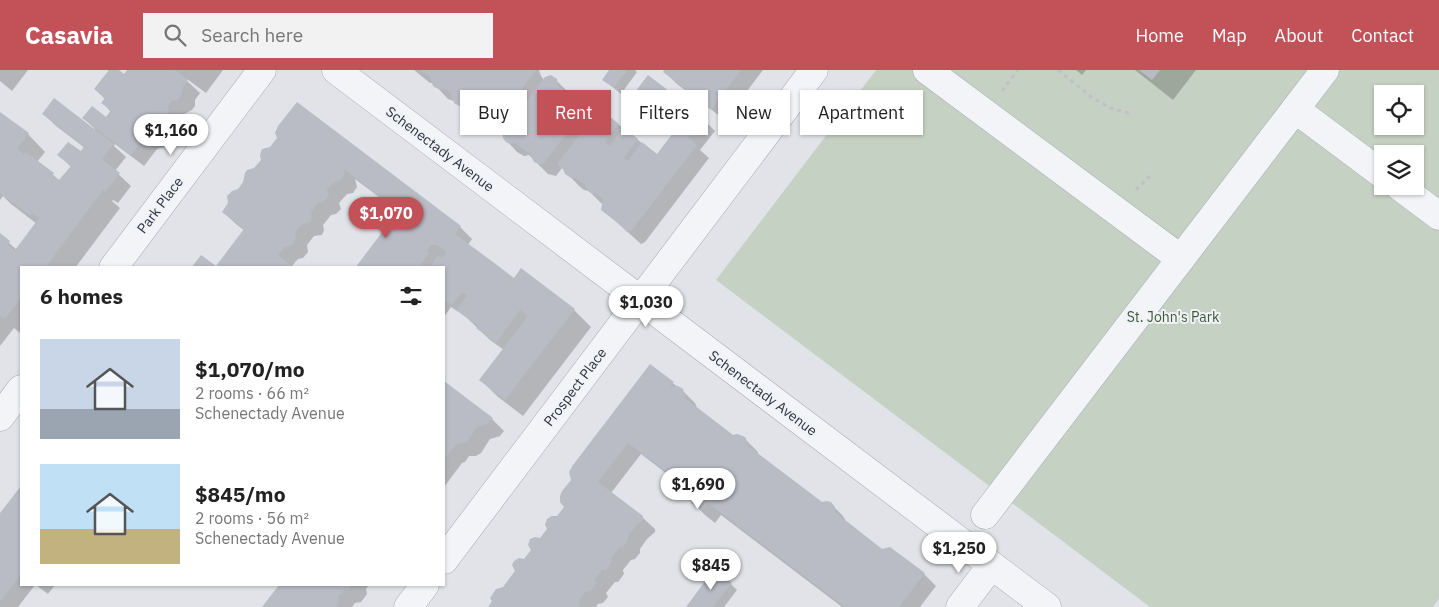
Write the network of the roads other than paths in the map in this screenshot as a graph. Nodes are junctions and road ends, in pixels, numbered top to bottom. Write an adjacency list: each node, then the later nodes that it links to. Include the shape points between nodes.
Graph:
1 (262, 70): 11 (street, Park Place)
2 (336, 70): 12 (street, Schenectady Avenue)
3 (814, 70): 12 (street, Prospect Place)
4 (927, 70): 10 (street)
5 (1325, 70): 6 (street)
6 (1295, 109): 7 (street); 10 (street)
7 (1374, 168)
8 (1411, 195): 9 (street)
9 (1439, 216)
10 (1181, 259): 15 (street)
11 (115, 266)
12 (640, 300): 16 (street, Prospect Place); 17 (street, Schenectady Avenue)
13 (20, 390): 14 (street)
14 (0, 417)
15 (985, 515)
16 (445, 559)
17 (991, 566): 20 (street); 21 (street, Schenectady Avenue)
18 (424, 586): 19 (street)
19 (408, 607)
20 (960, 607)
21 (1047, 607)

